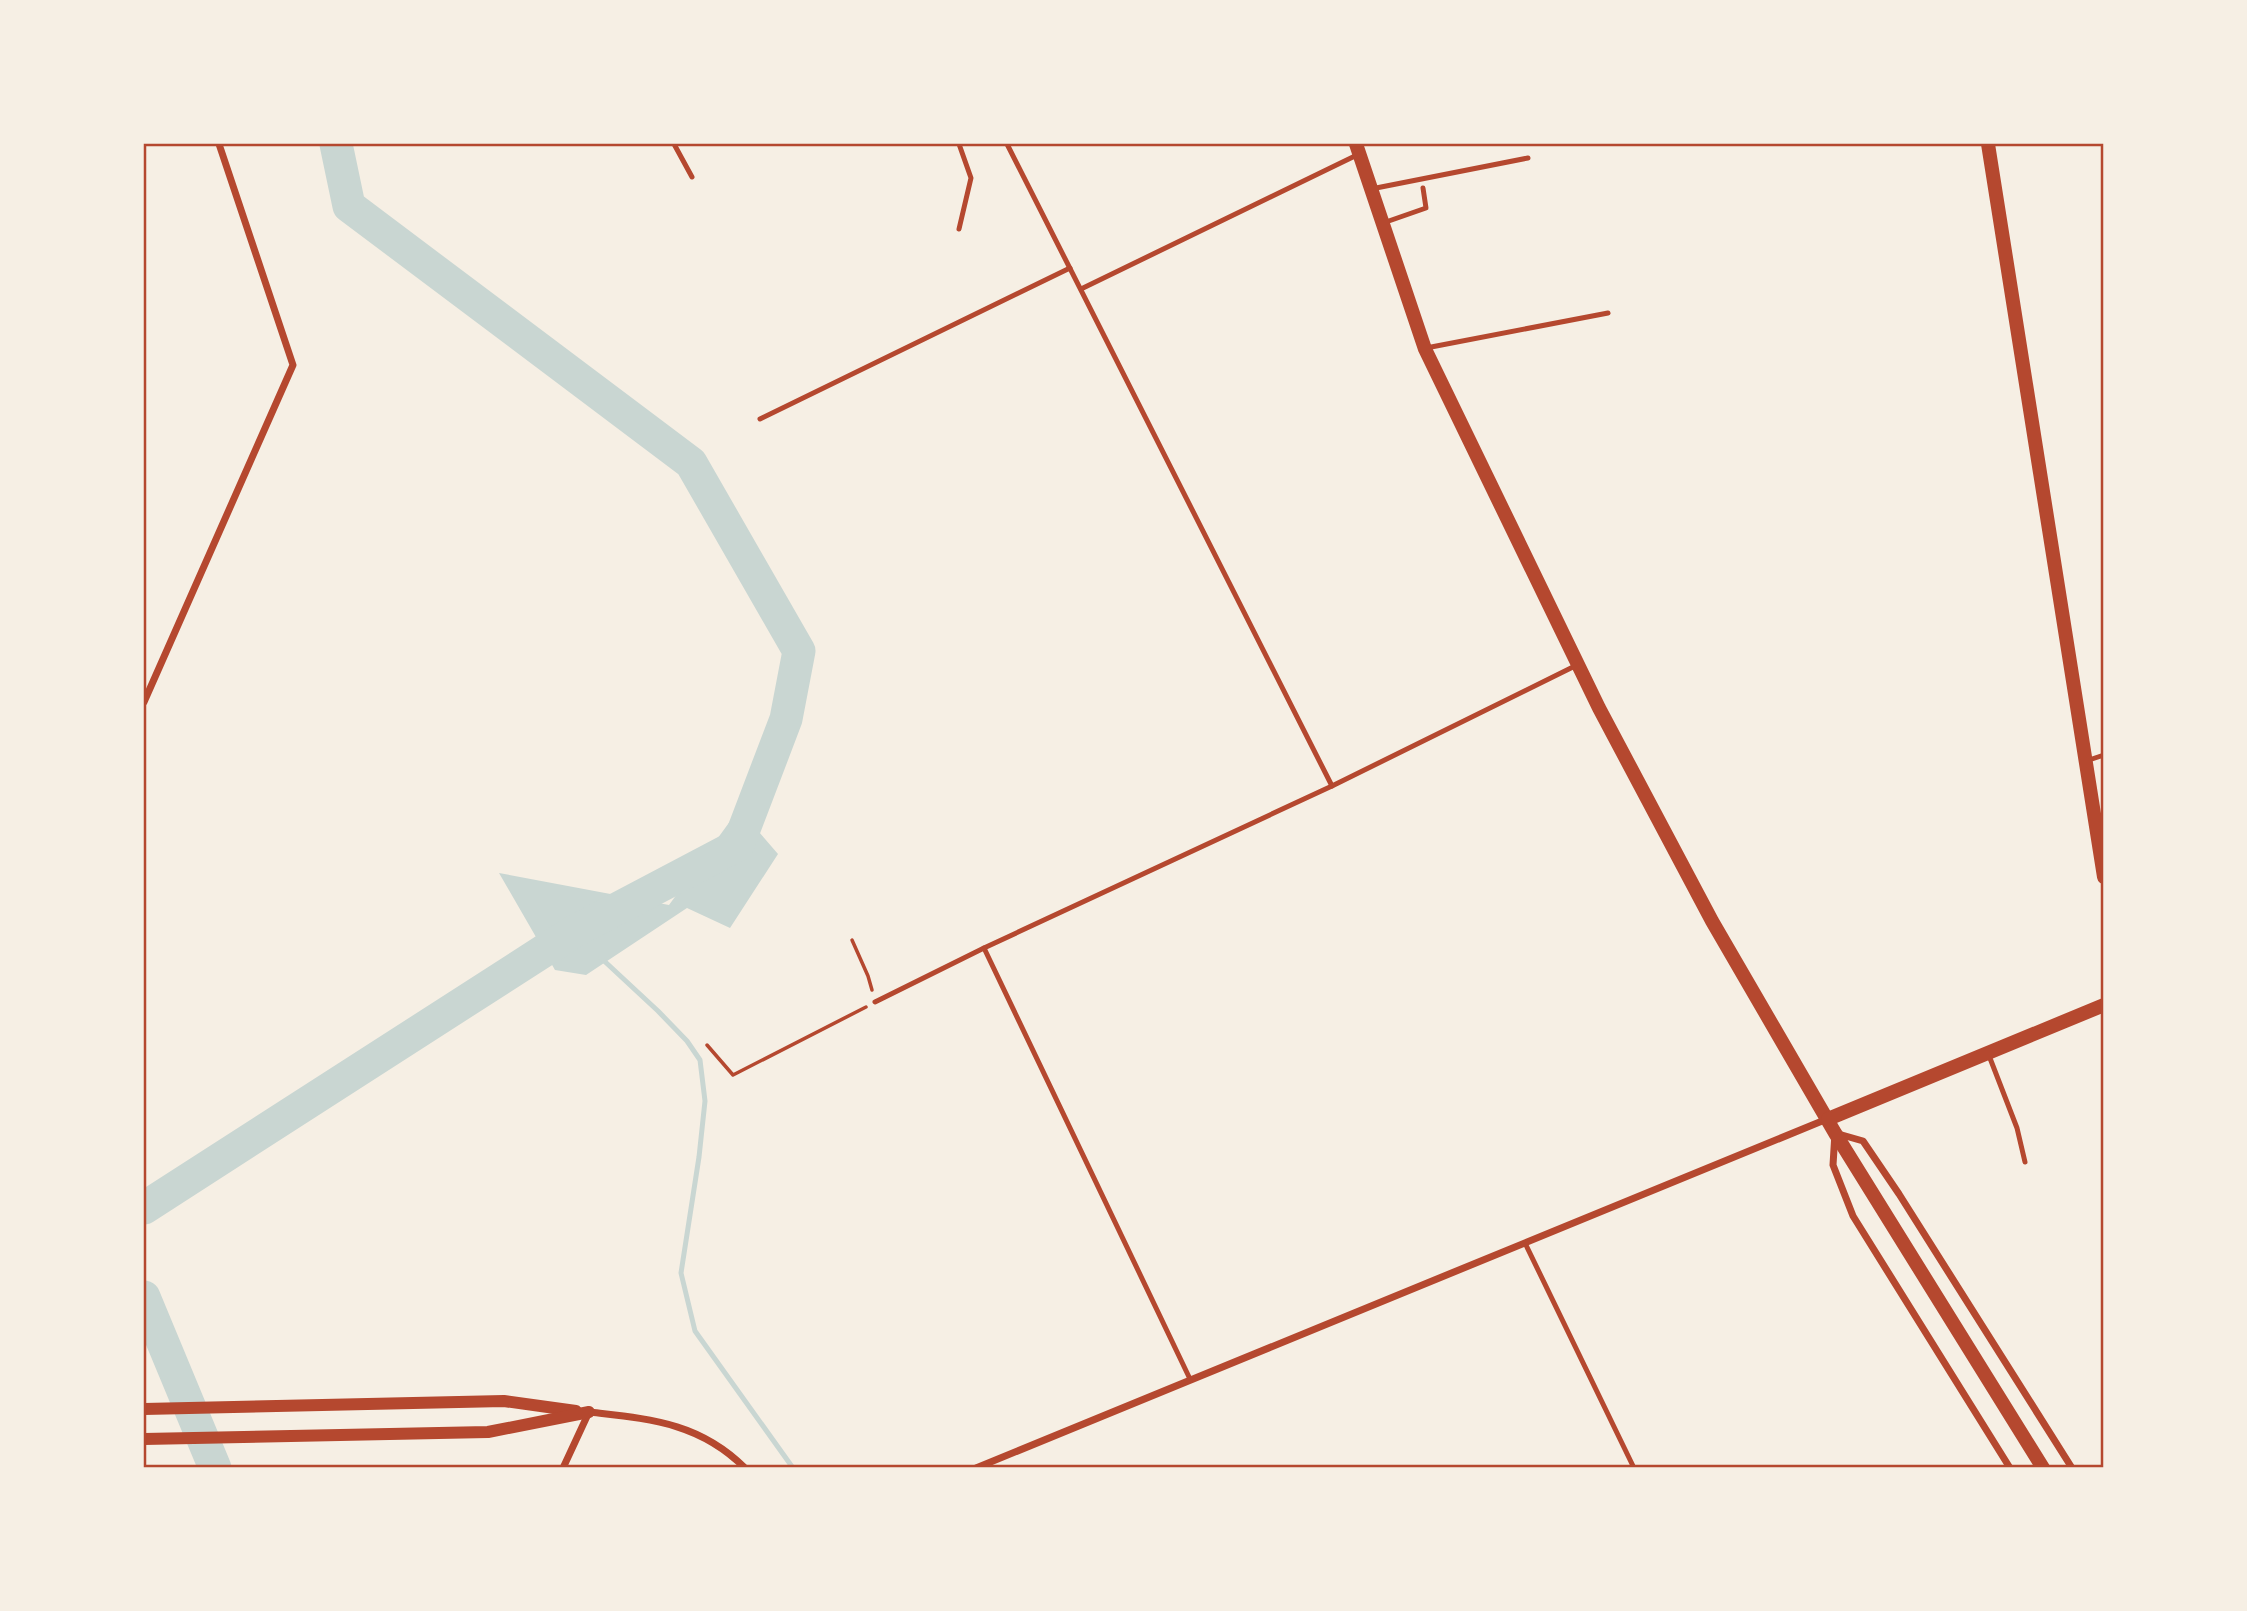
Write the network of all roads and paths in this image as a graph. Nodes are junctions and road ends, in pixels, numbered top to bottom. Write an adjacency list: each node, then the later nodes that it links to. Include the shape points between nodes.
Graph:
1 (219, 144): 19 (street, via 293,365)
2 (674, 144): 8 (lane)
3 (959, 144): 12 (lane, via 971,178)
4 (1007, 144): 13 (lane)
5 (1988, 144): 21 (main road)
6 (1358, 149): 10 (main road); 14 (lane)
7 (1528, 159): 10 (lane)
8 (692, 177)
9 (1423, 188): 11 (lane, via 1426,208)
10 (1371, 189): 11 (main road)
11 (1383, 223): 16 (main road)
12 (959, 229)
13 (1070, 268): 14 (lane); 17 (lane)
14 (1081, 289): 22 (lane)
15 (1608, 313): 16 (lane)
16 (1425, 349): 18 (main road)
17 (760, 419)
18 (1577, 665): 22 (lane); 30 (main road, via 1712,921)
19 (144, 702)
20 (2104, 755): 21 (lane)
21 (2086, 761): 23 (main road)
22 (1332, 786): 25 (lane)
23 (2104, 877)
24 (852, 940): 26 (path)
25 (984, 947): 26 (lane); 34 (lane)
26 (875, 1002): 28 (path, via 733,1076)
27 (2104, 1005): 29 (main road)
28 (707, 1045)
29 (1988, 1053): 30 (main road); 32 (lane)
30 (1828, 1119): 31 (main road); 33 (street)
31 (1835, 1133): 42 (street, via 1833,1165 1853,1216); 43 (main road); 44 (street, via 1863,1141)
32 (2025, 1162)
33 (1525, 1243): 34 (street); 41 (lane)
34 (1189, 1379): 40 (street)
35 (144, 1409): 36 (street, via 504,1401)
36 (589, 1412): 37 (street, via 488,1432); 38 (street); 39 (street, via 658,1420 703,1436)
37 (144, 1439)
38 (563, 1468)
39 (745, 1468)
40 (976, 1468)
41 (1634, 1468)
42 (2010, 1468)
43 (2043, 1468)
44 (2072, 1468)

